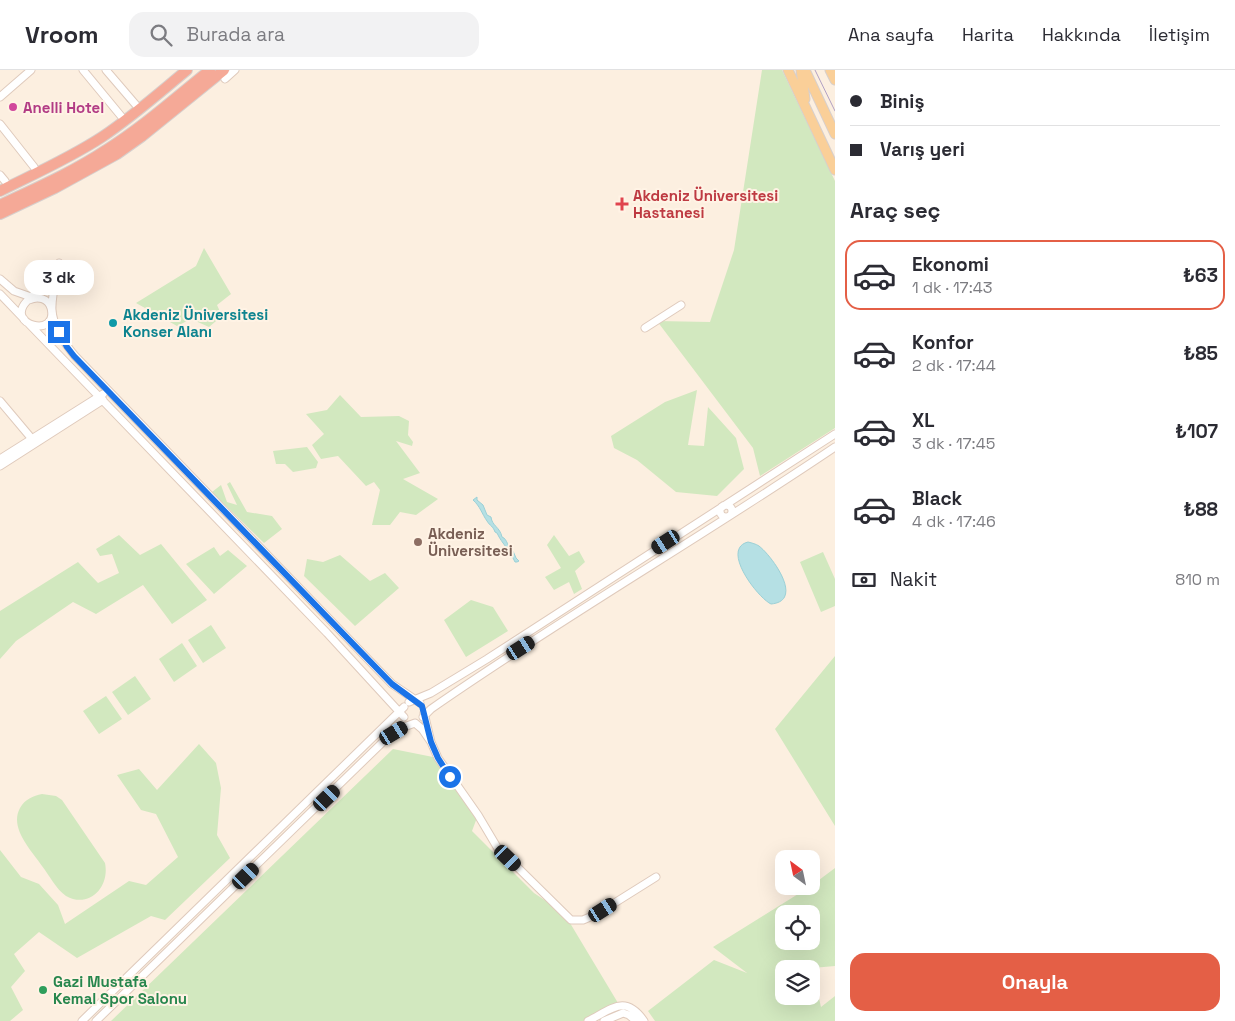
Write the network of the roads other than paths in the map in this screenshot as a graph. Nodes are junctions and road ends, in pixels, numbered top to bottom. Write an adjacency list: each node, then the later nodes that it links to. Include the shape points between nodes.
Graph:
1 (31, 70): 14 (street)
2 (84, 70): 17 (street)
3 (106, 70): 15 (street)
4 (179, 70): 15 (highway)
5 (187, 70): 22 (highway, via 112,130 66,158)
6 (210, 70): 23 (highway, via 121,140 66,173)
7 (235, 70): 12 (street)
8 (788, 70): 16 (main road)
9 (801, 70): 16 (main road)
10 (805, 70): 19 (main road)
11 (833, 71): 13 (main road)
12 (224, 75): 24 (highway, via 117,154)
13 (835, 80)
14 (0, 97)
15 (136, 105): 17 (highway)
16 (807, 111): 21 (main road)
17 (121, 116): 20 (highway, via 76,146)
18 (0, 124): 20 (street)
19 (835, 134)
20 (34, 167): 22 (highway)
21 (835, 170)
22 (1, 183)
23 (0, 205)
24 (0, 214)
25 (0, 279): 27 (street, via 14,291)
26 (0, 294): 30 (street)
27 (32, 298): 29 (street, via 44,299); 29 (street, via 59,263); 30 (street, via 23,307)
28 (681, 304): 31 (street)
29 (52, 310): 30 (street, via 47,323 38,327); 34 (street, via 67,347)
30 (27, 322): 32 (street)
31 (645, 328)
32 (101, 398): 34 (street, via 106,393); 36 (street); 39 (street); 42 (street, via 327,634)
33 (0, 401): 36 (street)
34 (123, 405): 42 (street, via 392,684)
35 (835, 434): 40 (street)
36 (32, 439): 38 (street)
37 (835, 447): 41 (street)
38 (0, 459)
39 (0, 466)
40 (723, 506): 41 (street, via 731,507); 42 (street)
41 (730, 516): 43 (street, via 489,668)
42 (408, 707): 43 (street, via 424,709); 44 (street, via 408,722); 47 (street)
43 (424, 715): 44 (street); 45 (street)
44 (415, 723): 45 (street); 48 (street, via 388,737)
45 (431, 742): 46 (street, via 438,758 497,847 571,920 583,920 597,914)
46 (656, 877)
47 (82, 1021)
48 (96, 1021)
49 (588, 1021): 52 (street, via 622,1006 632,1007)
50 (604, 1021): 51 (street, via 623,1013)
51 (636, 1021)
52 (644, 1021)

